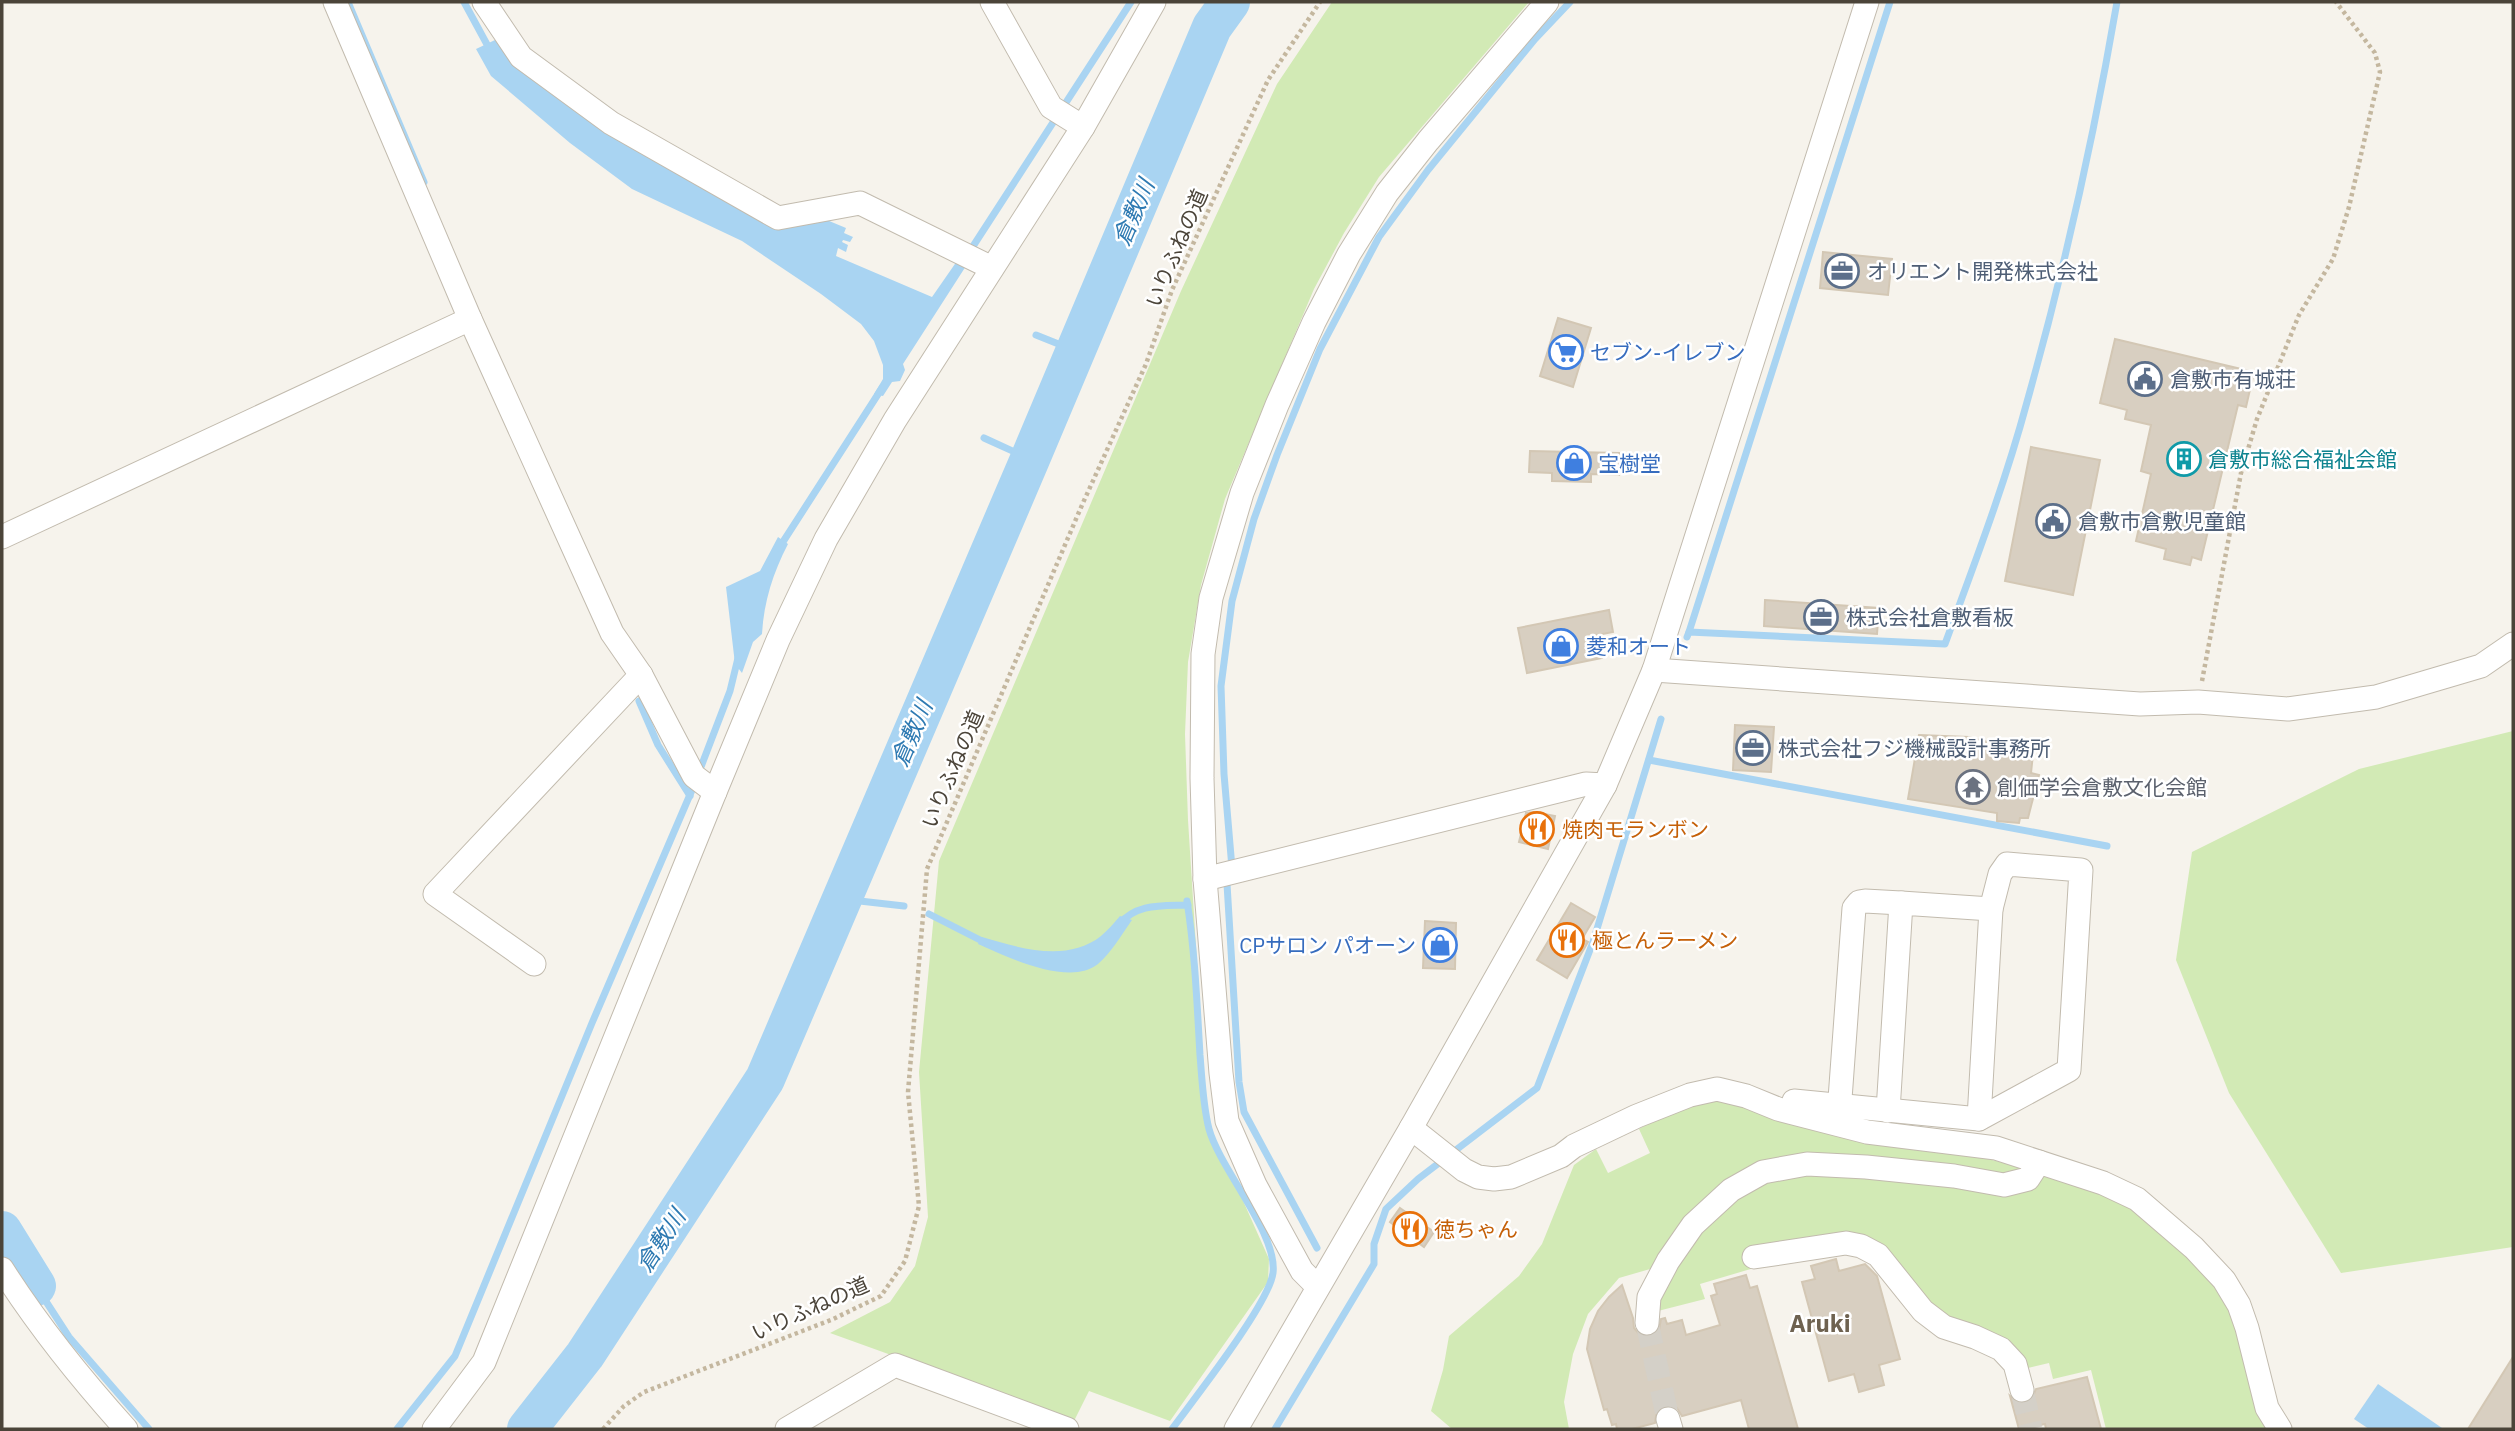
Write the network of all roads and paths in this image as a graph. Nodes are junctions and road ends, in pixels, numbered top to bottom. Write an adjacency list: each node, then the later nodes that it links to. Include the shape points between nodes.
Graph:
1 (335, 2): 11 (street)
2 (484, 2): 10 (street, via 521,57 611,123 778,218 860,203)
3 (992, 2): 9 (street)
4 (1154, 2): 9 (street)
5 (1320, 2): 36 (path, いりふねの道, via 1268,80 1172,290 1146,364 927,869 908,1092 919,1206 905,1261 881,1296 644,1392)
6 (1547, 2): 19 (street, via 1428,141 1355,244 1314,322 1242,493 1211,598 1203,654 1201,766)
7 (1867, 2): 14 (street)
8 (2336, 2): 16 (path, via 2375,53 2380,72 2333,259 2299,315 2257,419 2241,473)
9 (1067, 117): 10 (street)
10 (992, 268): 17 (street, via 826,539)
11 (470, 319): 12 (street); 15 (street, via 612,633)
12 (2, 537)
13 (2513, 644): 16 (street, via 2481,666 2376,697 2288,709)
14 (1654, 670): 16 (street, via 2140,704); 18 (street)
15 (641, 676): 17 (street); 22 (street, via 435,894)
16 (2198, 702)
17 (704, 784): 35 (street, via 484,1362)
18 (1605, 785): 19 (street, via 1586,784); 27 (street)
19 (1219, 876): 31 (street, via 1221,1073 1227,1121 1255,1185 1302,1271)
20 (1901, 903): 21 (street); 24 (street, via 1865,901 1854,908); 25 (street)
21 (1991, 909): 26 (street); 26 (street, via 2007,864 2081,870 2069,1070)
22 (534, 964)
23 (1746, 1096): 25 (street); 27 (street, via 1717,1089 1690,1095 1637,1116 1561,1156 1511,1177 1494,1179 1478,1177); 28 (street, via 1867,1132 1996,1148)
24 (1840, 1099)
25 (1888, 1111): 26 (street)
26 (1979, 1119)
27 (1411, 1128): 31 (street)
28 (2039, 1162): 32 (street, via 2028,1179 2004,1185 1866,1167 1807,1164 1763,1172 1731,1190 1693,1225 1649,1297); 40 (street, via 2137,1199 2224,1280 2239,1306 2267,1408)
29 (1754, 1257): 33 (street, via 1846,1242 1861,1246 1878,1255 1923,1311 1944,1326 2001,1349 2015,1364)
30 (2, 1269): 34 (street, via 69,1366)
31 (1318, 1287): 39 (street)
32 (1647, 1323)
33 (2022, 1390)
34 (126, 1429)
35 (434, 1429)
36 (603, 1429)
37 (788, 1429): 38 (street, via 895,1365)
38 (1067, 1429)
39 (1236, 1429)
40 (2280, 1429)

